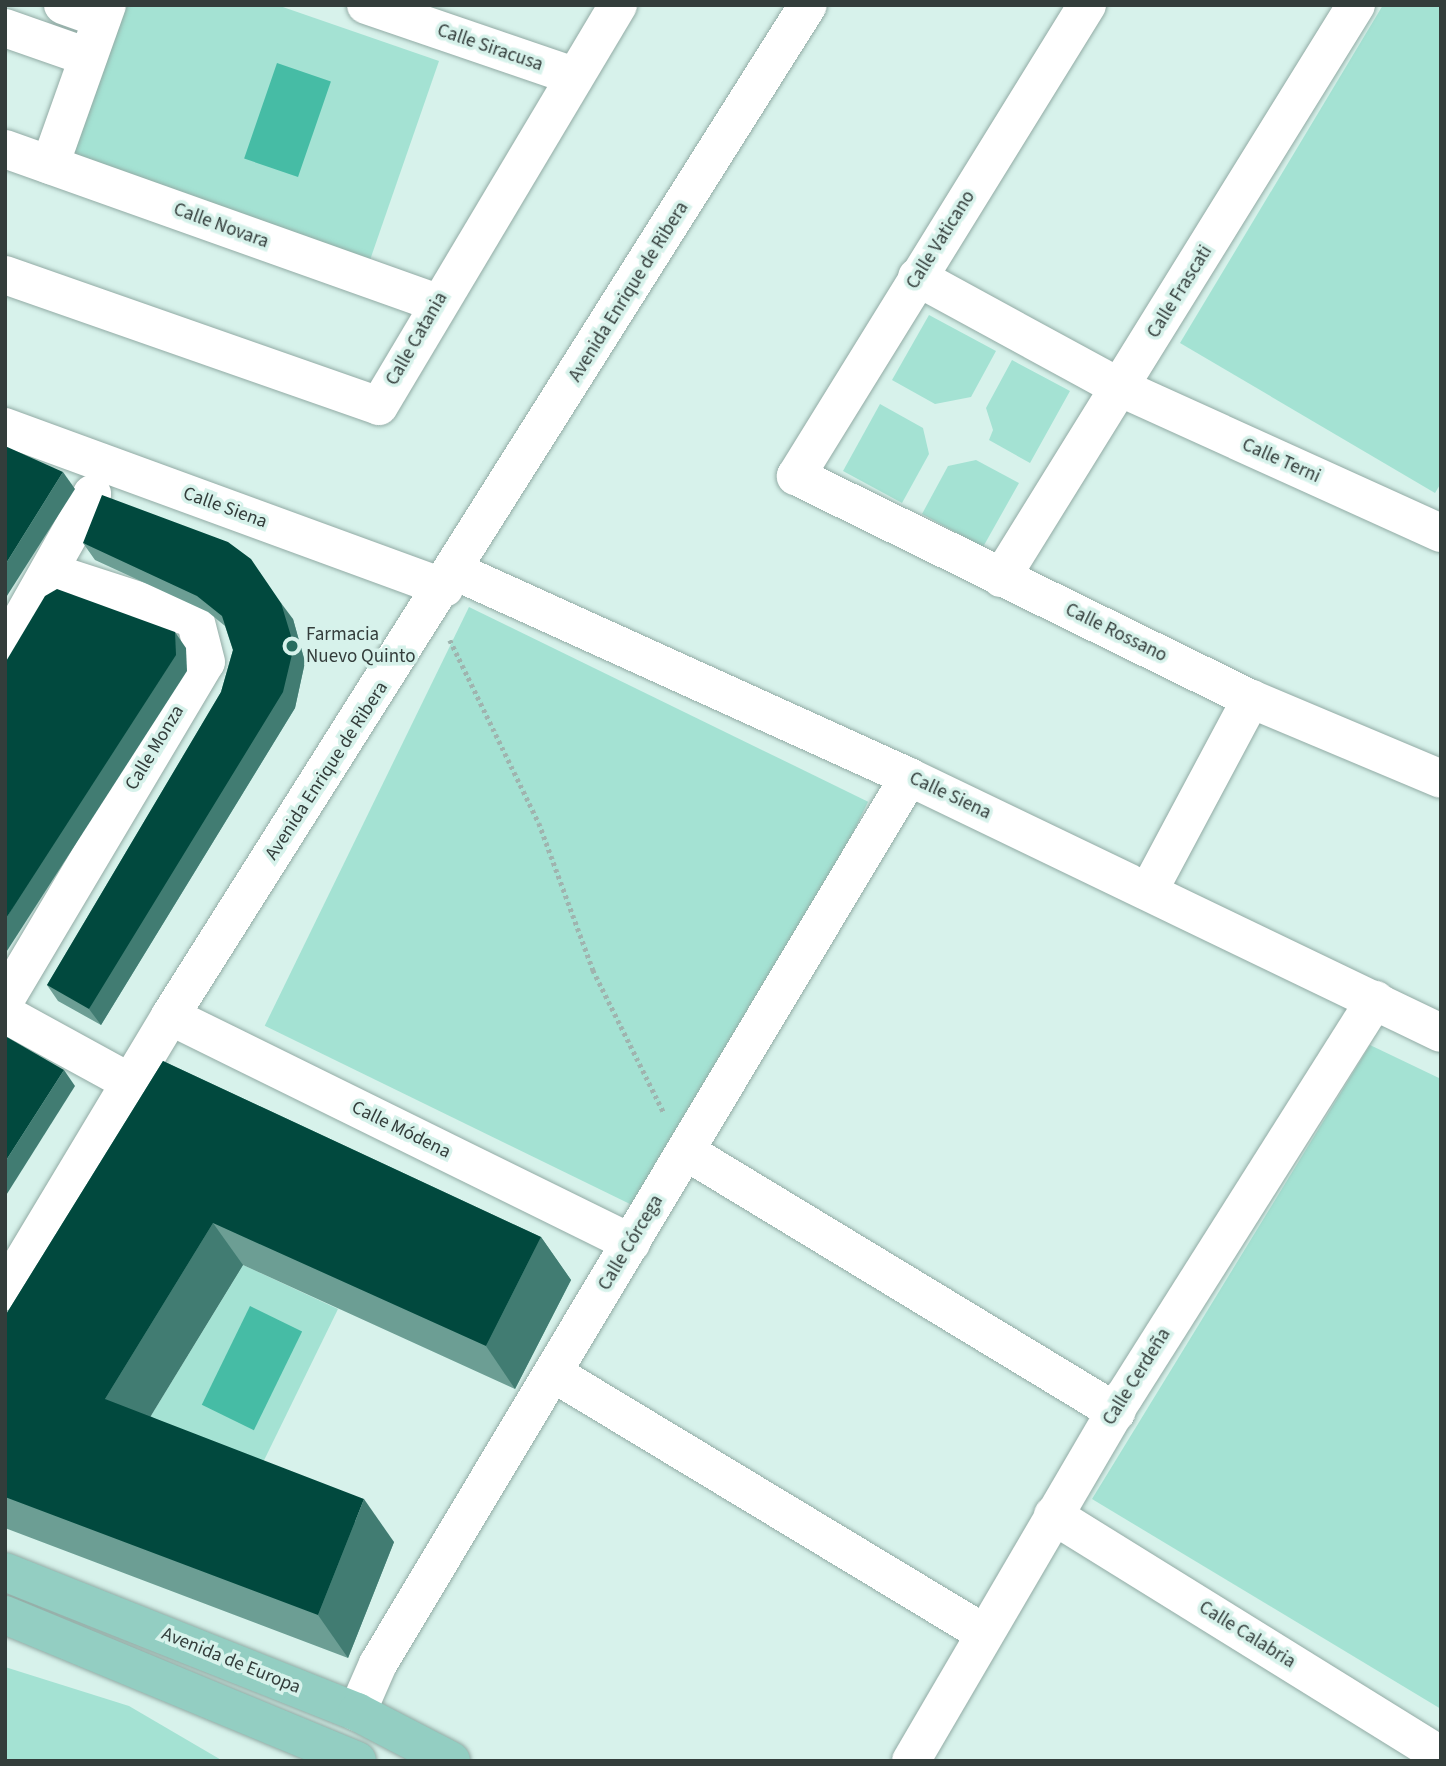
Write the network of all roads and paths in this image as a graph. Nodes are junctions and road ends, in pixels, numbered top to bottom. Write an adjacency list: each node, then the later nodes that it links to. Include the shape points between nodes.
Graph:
1 (63, 5): 7 (street)
2 (366, 5): 10 (street, Calle Siracusa)
3 (618, 5): 10 (street, Calle Catania)
4 (808, 5): 23 (street, Avenida Enrique de Ribera)
5 (1087, 5): 14 (street, Calle Vaticano)
6 (1356, 5): 16 (street, Calle Frascati)
7 (104, 12): 9 (street)
8 (5, 29): 9 (street)
9 (88, 57): 12 (street)
10 (573, 76): 15 (street, Calle Catania)
11 (5, 149): 12 (street, Calle Novara)
12 (50, 164): 15 (street, Calle Novara)
13 (5, 275): 15 (street, Calle Catania, via 379,406)
14 (917, 277): 16 (street, Calle Terni); 18 (street, Calle Vaticano)
15 (433, 291)
16 (1121, 388): 20 (street, Calle Terni); 22 (street, Calle Frascati)
17 (5, 428): 23 (street, Calle Siena)
18 (796, 476): 22 (street, Calle Rossano)
19 (92, 494): 21 (street)
20 (1441, 533)
21 (53, 573): 25 (street); 30 (street, Calle Monza, via 195,619 206,662)
22 (1001, 578): 26 (street, Calle Rossano)
23 (449, 580): 27 (street, Calle Siena); 33 (street, Avenida Enrique de Ribera)
24 (450, 639): 36 (path, via 539,823 593,970)
25 (5, 648)
26 (1251, 699): 28 (street, Calle Rossano); 29 (street)
27 (909, 776): 29 (street, Calle Siena); 36 (street, Calle Córcega)
28 (1441, 779)
29 (1149, 890): 31 (street, Calle Siena)
30 (5, 1000)
31 (1375, 1000): 34 (street, Calle Siena); 40 (street, Calle Cerdeña)
32 (5, 1014): 35 (street)
33 (170, 1016): 35 (street, Avenida Enrique de Ribera); 37 (street, Calle Módena)
34 (1441, 1032)
35 (131, 1083): 38 (street, Avenida Enrique de Ribera)
36 (677, 1137): 37 (street, Calle Córcega); 40 (street)
37 (631, 1243): 39 (street, Calle Córcega)
38 (5, 1291)
39 (553, 1373): 44 (street); 45 (street, Calle Córcega, via 378,1664)
40 (1116, 1412): 41 (street, Calle Cerdeña)
41 (1053, 1515): 44 (street, Calle Cerdeña); 46 (street, Calle Calabria)
42 (5, 1572): 45 (main road, Avenida de Europa)
43 (5, 1615): 47 (main road, Avenida de Europa)
44 (982, 1632): 49 (street, Calle Cerdeña)
45 (357, 1712): 48 (main road, Avenida de Europa)
46 (1441, 1756)
47 (357, 1761)
48 (451, 1761)
49 (911, 1761)

